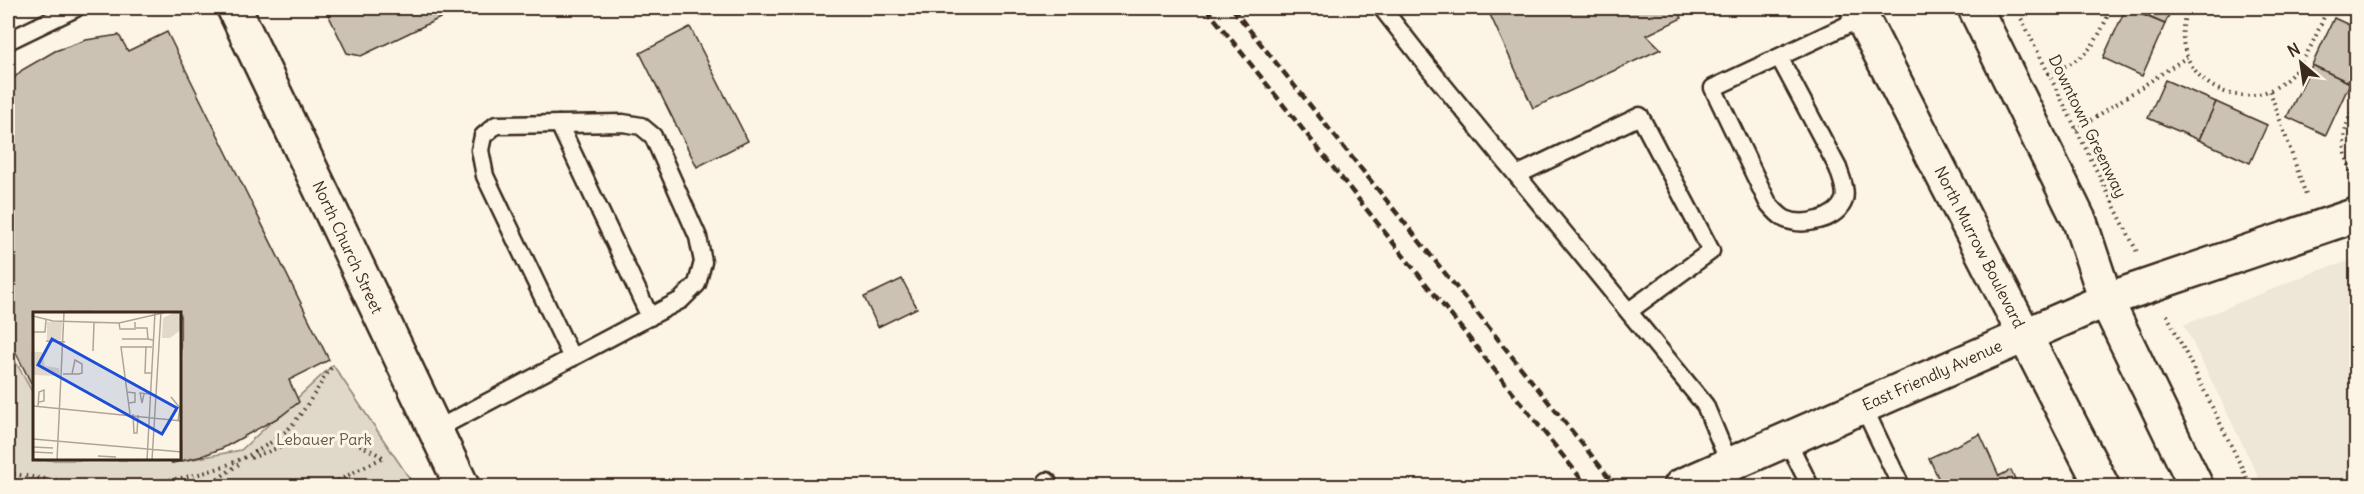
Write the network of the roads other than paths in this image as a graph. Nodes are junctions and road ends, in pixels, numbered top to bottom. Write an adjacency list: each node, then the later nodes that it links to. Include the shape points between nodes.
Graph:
1 (76, 8): 6 (lane)
2 (234, 8): 17 (main road, North Church Street)
3 (1382, 8): 9 (lane)
4 (1975, 8): 11 (main road, via 2080,222)
5 (1859, 13): 7 (lane); 14 (main road, North Murrow Boulevard)
6 (8, 42)
7 (1779, 57): 7 (lane, via 1713,88 1776,213 1787,219 1820,220 1835,213 1844,200 1844,186)
8 (559, 124): 13 (lane); 13 (lane, via 623,123 641,126 654,136 698,237 703,262 697,284 681,300); 15 (lane, via 496,125 483,136 480,150 485,176)
9 (1517, 175): 12 (lane); 12 (lane, via 1640,116 1711,250)
10 (2356, 214): 11 (main road, East Friendly Avenue)
11 (2106, 300): 14 (main road, East Friendly Avenue); 25 (main road)
12 (1629, 311): 19 (lane, via 1705,405)
13 (650, 316): 15 (lane)
14 (2025, 334): 16 (main road, East Friendly Avenue); 24 (main road, North Murrow Boulevard)
15 (572, 358): 17 (lane)
16 (1863, 406): 18 (main road, East Friendly Avenue); 23 (lane)
17 (435, 429): 20 (main road, North Church Street)
18 (1787, 440): 19 (main road, East Friendly Avenue); 22 (lane)
19 (1730, 465): 21 (main road, East Friendly Avenue)
20 (462, 486)
21 (1681, 486)
22 (1810, 486)
23 (1901, 486)
24 (2102, 486)
25 (2196, 486)

